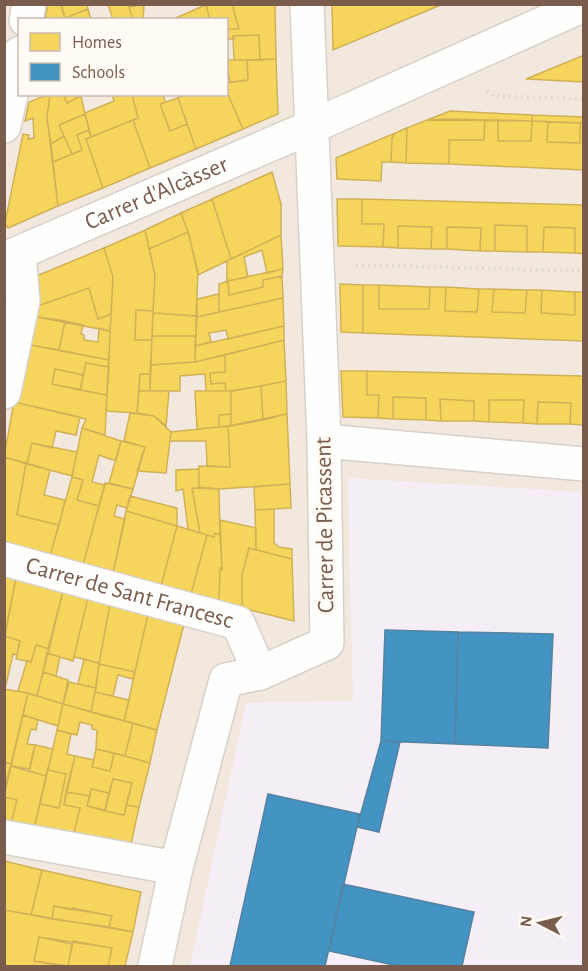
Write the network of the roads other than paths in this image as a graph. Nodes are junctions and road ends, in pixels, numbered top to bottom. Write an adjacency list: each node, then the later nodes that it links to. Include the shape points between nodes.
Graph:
1 (306, 4): 5 (street, Carrer de Picassent)
2 (584, 5): 5 (street, Carrer d'Alcàsser)
3 (18, 62): 4 (street)
4 (4, 126)
5 (310, 127): 6 (street, Carrer d'Alcàsser); 8 (street, Carrer de Picassent)
6 (12, 256): 7 (street, via 23,301)
7 (4, 392)
8 (324, 441): 9 (street); 11 (street, Carrer de Picassent, via 327,643)
9 (584, 464)
10 (4, 560): 11 (street, Carrer de Sant Francesc, via 238,623)
11 (261, 673): 13 (street, Carrer de Picassent, via 226,680)
12 (4, 837): 13 (street)
13 (176, 868): 14 (street, Carrer de Picassent)
14 (155, 966)

